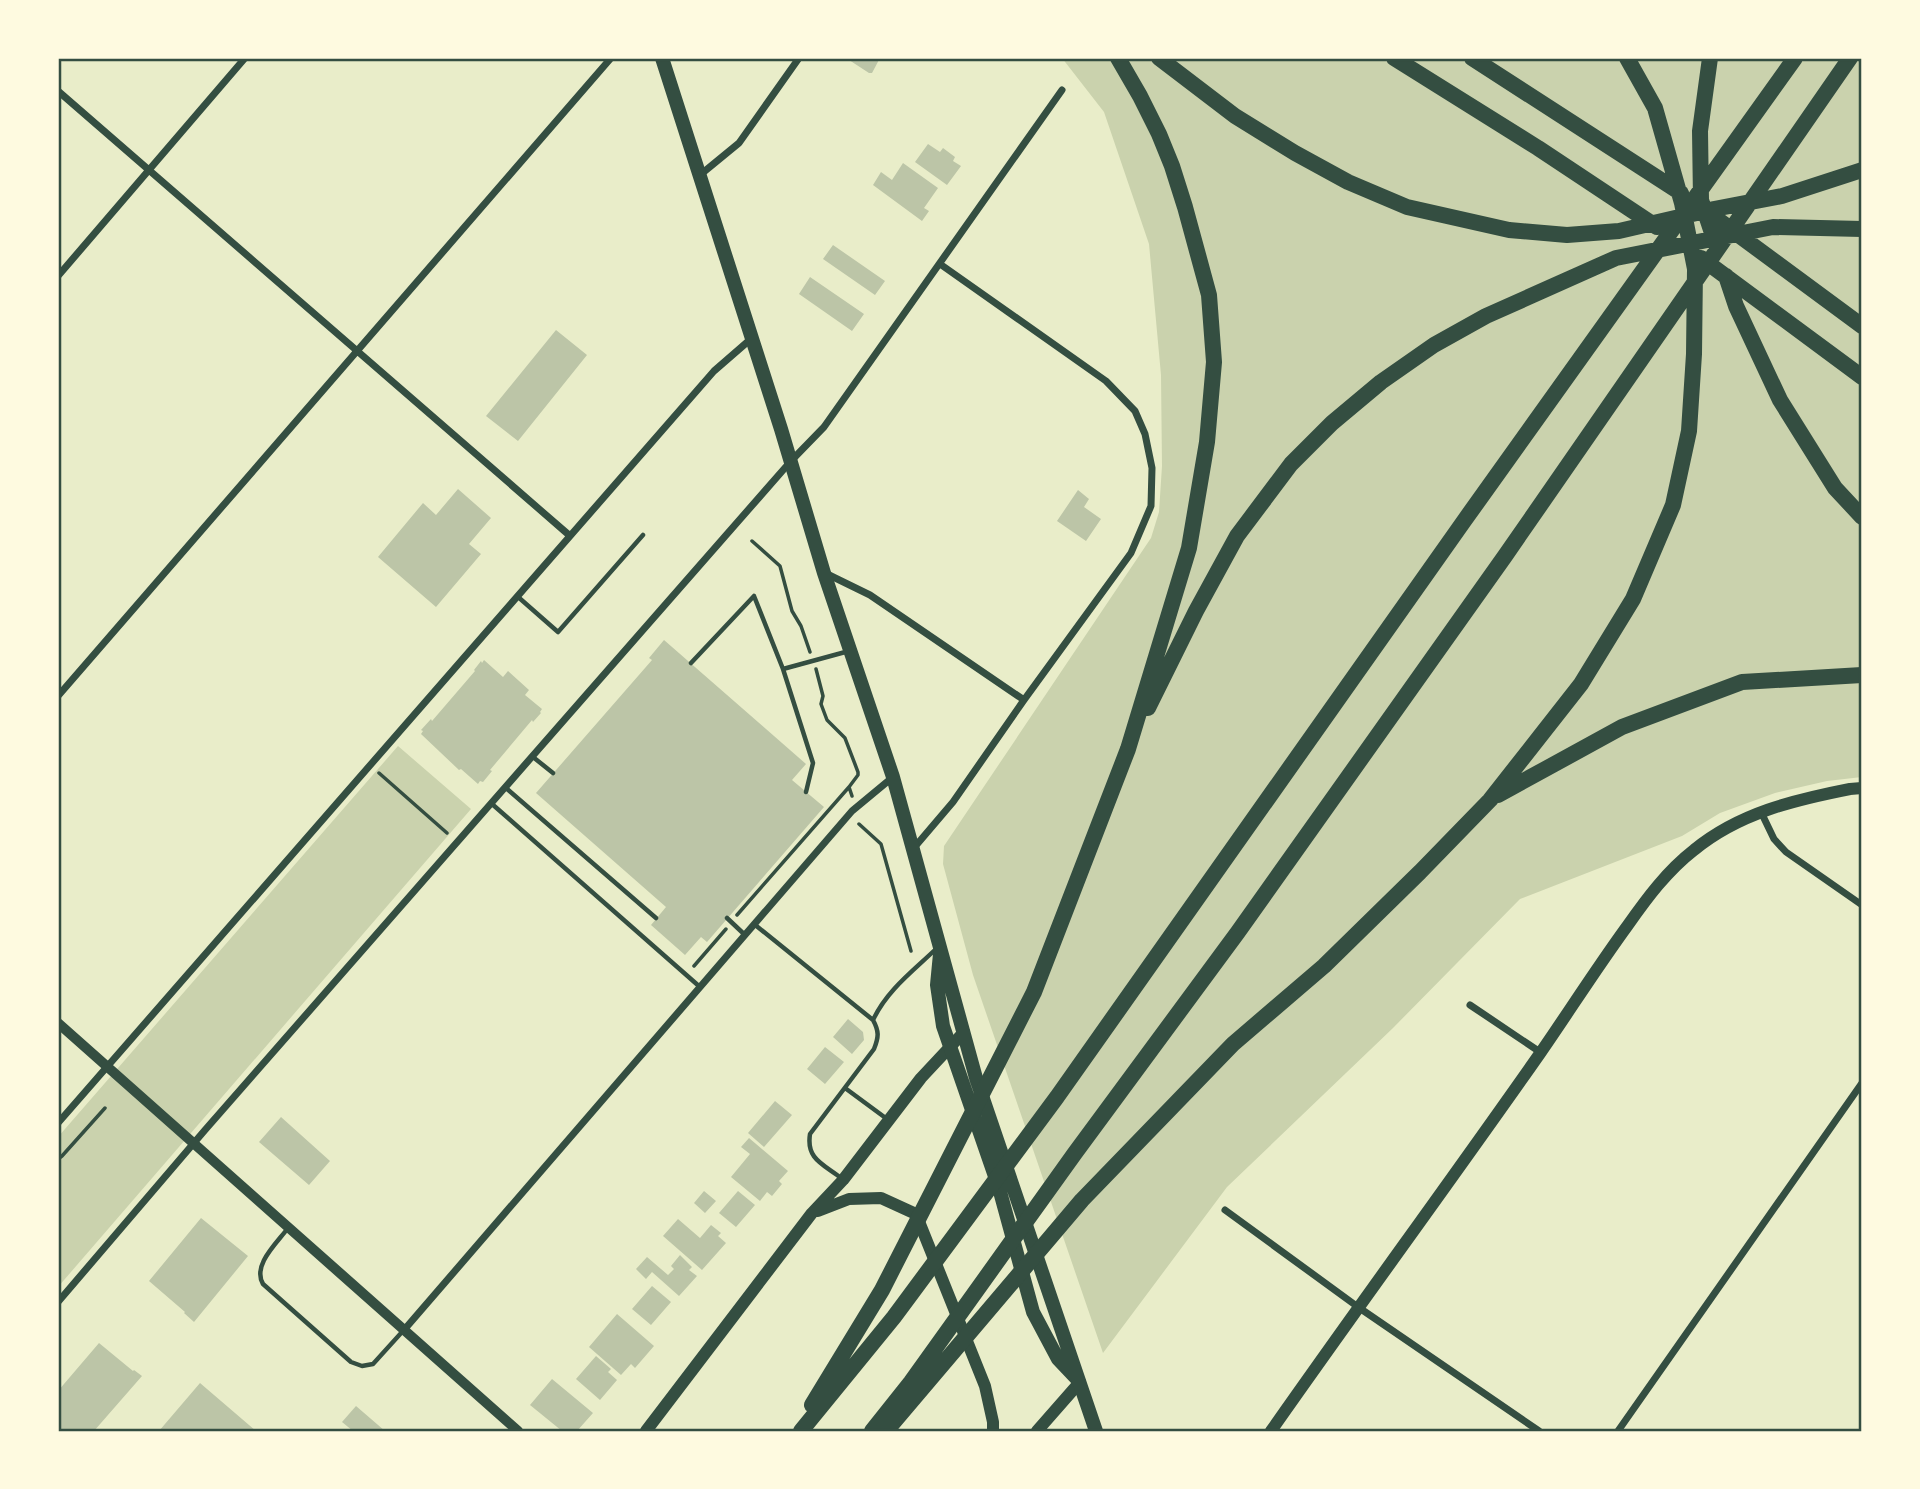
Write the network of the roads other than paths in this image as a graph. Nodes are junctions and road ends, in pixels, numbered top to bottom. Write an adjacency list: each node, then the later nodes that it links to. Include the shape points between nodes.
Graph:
1 (245, 58): 15 (street)
2 (611, 58): 23 (street)
3 (663, 58): 17 (main road)
4 (799, 58): 17 (street, via 739,143)
5 (1118, 58): 37 (highway, via 1159,134 1185,207 1209,295 1214,362 1207,442 1189,548)
6 (1159, 58): 16 (highway, via 1235,116 1348,182 1407,207 1510,230 1567,235 1619,231 1782,196)
7 (1394, 58): 24 (highway, via 1680,242)
8 (1472, 58): 21 (highway, via 1681,193)
9 (1627, 58): 44 (highway, via 1655,108 1695,268 1689,431 1673,505 1633,599 1581,684)
10 (1710, 58): 26 (highway, via 1700,131 1701,200 1736,306 1780,400 1835,488)
11 (1795, 58): 78 (highway, via 1057,1097 894,1317)
12 (1850, 58): 79 (highway, via 1506,556 1238,932)
13 (1062, 90): 19 (street)
14 (58, 91): 15 (street)
15 (148, 170): 20 (street); 23 (street)
16 (1862, 170)
17 (700, 176): 22 (main road)
18 (1862, 229): 37 (highway, via 1773,227 1616,258 1486,316 1381,382 1291,464 1237,536)
19 (940, 264): 25 (street, via 824,427); 36 (street, via 1106,381 1135,411 1152,468 1151,506 1131,553)
20 (58, 276)
21 (1862, 326)
22 (752, 338): 25 (main road); 27 (street, via 713,371)
23 (356, 352): 27 (street); 35 (street)
24 (1862, 377)
25 (791, 461): 29 (main road); 38 (street)
26 (1862, 517)
27 (569, 535): 30 (street)
28 (643, 535): 30 (lane, via 558,632)
29 (824, 573): 31 (main road); 36 (street, via 870,595)
30 (516, 596): 61 (street)
31 (850, 650): 33 (lane); 40 (main road)
32 (691, 663): 33 (lane, via 754,596)
33 (783, 669): 43 (lane, via 813,763)
34 (1862, 675): 44 (highway, via 1742,682 1622,727)
35 (58, 696)
36 (1024, 700): 47 (street, via 953,802)
37 (1128, 748): 77 (highway, via 1034,992 883,1290)
38 (533, 757): 39 (lane); 41 (street)
39 (553, 773)
40 (893, 777): 47 (main road); 51 (street, via 852,811)
41 (506, 788): 45 (street); 49 (lane)
42 (1862, 788): 46 (main road)
43 (806, 792)
44 (1490, 800): 80 (highway, via 1333,957 1233,1044 1082,1200)
45 (492, 804): 54 (lane); 66 (street)
46 (1761, 812): 48 (street, via 1786,852); 60 (main road, via 1705,841 1673,868)
47 (913, 849): 53 (main road)
48 (1862, 905)
49 (656, 918)
50 (727, 918): 52 (lane)
51 (754, 924): 52 (street); 56 (lane)
52 (746, 935): 54 (street)
53 (941, 945): 56 (lane, via 890,992); 58 (main road); 59 (main road, via 937,985)
54 (700, 987): 73 (street)
55 (1470, 1004): 60 (street)
56 (873, 1020): 63 (lane, via 879,1038)
57 (58, 1023): 61 (street)
58 (964, 1032): 59 (main road); 74 (main road)
59 (950, 1047): 64 (main road); 74 (main road, via 999,1188 1033,1312 1058,1359)
60 (1540, 1052): 72 (main road)
61 (107, 1067): 65 (street); 66 (street)
62 (1862, 1083): 86 (street)
63 (845, 1088): 64 (lane); 67 (lane, via 815,1126 808,1145 812,1155)
64 (889, 1120): 67 (main road)
65 (58, 1123)
66 (193, 1144): 70 (street); 71 (street)
67 (843, 1180): 69 (main road)
68 (1225, 1210): 72 (street)
69 (812, 1213): 76 (main road); 81 (main road, via 849,1199 881,1198 916,1214 985,1386)
70 (289, 1227): 73 (street); 73 (lane, via 264,1260 260,1278 292,1310 351,1362 362,1366 373,1364)
71 (58, 1302)
72 (1358, 1307): 84 (main road); 85 (street)
73 (404, 1330): 75 (street)
74 (1080, 1382): 82 (main road); 83 (main road)
75 (518, 1431)
76 (646, 1431)
77 (796, 1431)
78 (801, 1431)
79 (872, 1431)
80 (886, 1431)
81 (993, 1431)
82 (1037, 1431)
83 (1096, 1431)
84 (1271, 1431)
85 (1539, 1431)
86 (1618, 1431)

